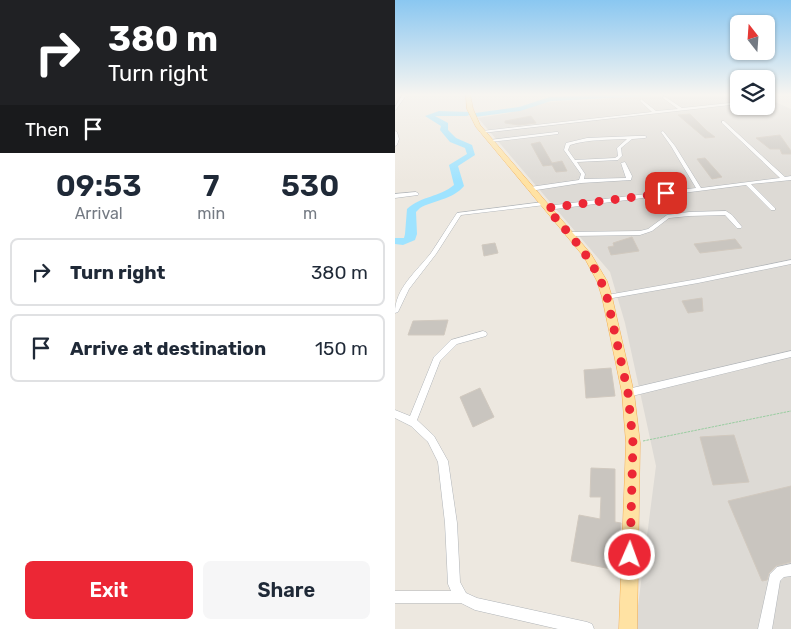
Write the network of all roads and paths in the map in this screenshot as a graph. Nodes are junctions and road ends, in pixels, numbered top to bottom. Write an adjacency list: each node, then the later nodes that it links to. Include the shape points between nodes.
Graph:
1 (476, 123): 5 (main road)
2 (557, 123): 5 (street)
3 (724, 123): 15 (street)
4 (395, 132): 11 (street)
5 (482, 132): 10 (main road)
6 (663, 132): 19 (street)
7 (556, 133): 10 (street)
8 (645, 137): 9 (street)
9 (630, 139): 12 (street, via 619,148 620,156 616,158); 12 (street, via 608,138 569,144 567,150)
10 (490, 141): 18 (main road)
11 (395, 145)
12 (574, 161): 16 (street, via 583,174)
13 (623, 163): 16 (street, via 629,179)
14 (791, 178): 15 (street)
15 (784, 179): 17 (street)
16 (581, 182): 18 (street)
17 (749, 184): 19 (street); 23 (street)
18 (530, 188): 22 (main road)
19 (699, 190): 22 (street)
20 (416, 194): 21 (street)
21 (395, 196)
22 (545, 206): 25 (main road); 28 (street, via 459,214 406,288)
23 (773, 209)
24 (739, 227): 25 (street, via 725,213 704,213 667,217 650,230 640,233)
25 (571, 234): 27 (main road, via 595,268)
26 (791, 262): 27 (street)
27 (607, 297): 31 (main road)
28 (395, 310)
29 (483, 334): 34 (street, via 454,342 437,359)
30 (791, 354): 31 (street)
31 (628, 393): 35 (main road)
32 (791, 411): 35 (path)
33 (395, 414): 34 (street)
34 (412, 422): 38 (street, via 431,439 443,461 451,523 452,572 454,584)
35 (633, 443): 40 (main road)
36 (791, 570): 41 (street, via 774,578)
37 (395, 597): 38 (street)
38 (462, 597): 39 (street, via 475,604)
39 (587, 629)
40 (628, 629)
41 (765, 629)

